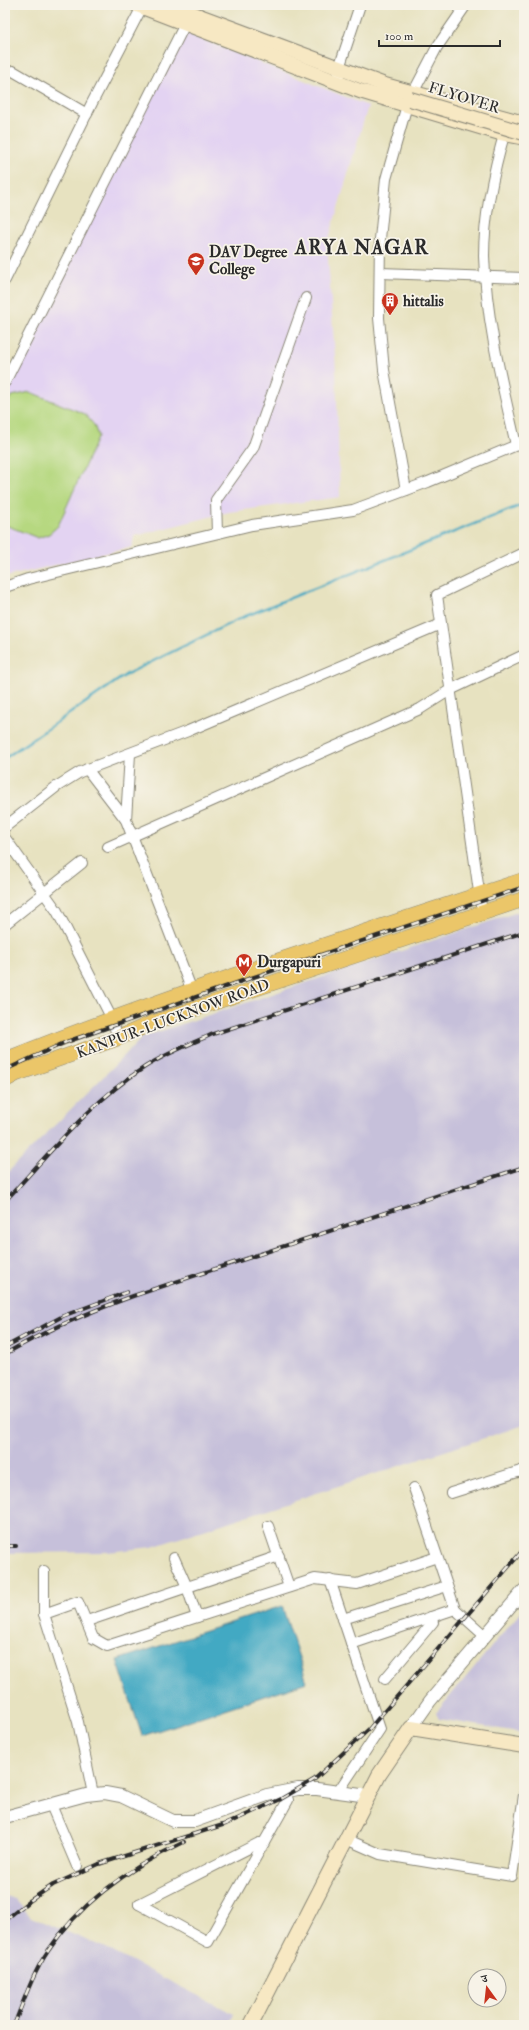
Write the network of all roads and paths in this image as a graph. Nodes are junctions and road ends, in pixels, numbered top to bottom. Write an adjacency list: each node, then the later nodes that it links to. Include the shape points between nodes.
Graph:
1 (170, 5): 7 (main road)
2 (360, 5): 7 (street)
3 (466, 5): 11 (street, via 437,47)
4 (141, 6): 5 (main road); 12 (street)
5 (159, 9): 6 (main road)
6 (185, 24): 9 (main road); 23 (street)
7 (339, 68): 9 (street); 10 (main road)
8 (13, 71): 12 (street)
9 (338, 83): 10 (main road)
10 (378, 90): 11 (main road); 11 (main road, FLYOVER)
11 (410, 99): 13 (main road); 15 (main road, FLYOVER, bridge); 16 (main road); 18 (street, via 386,179 380,239)
12 (87, 114): 21 (street)
13 (508, 120): 14 (main road); 16 (street)
14 (524, 124)
15 (524, 133)
16 (504, 134): 17 (main road); 19 (street, via 495,164 489,200 484,255)
17 (524, 138)
18 (380, 273): 19 (street); 25 (street, via 379,318 384,370)
19 (486, 276): 20 (street); 24 (street, via 488,306 498,362)
20 (524, 278)
21 (5, 280)
22 (306, 298): 26 (street, via 253,448 216,500)
23 (5, 382)
24 (520, 443): 25 (street)
25 (406, 490): 26 (street, via 353,510 252,525)
26 (217, 533): 28 (street)
27 (524, 553): 29 (street, via 436,594)
28 (5, 586)
29 (441, 624): 31 (street); 32 (street)
30 (524, 655): 31 (street)
31 (450, 690): 36 (street, via 420,709); 42 (street)
32 (130, 754): 33 (street); 34 (street)
33 (87, 769): 34 (street); 35 (street, via 56,786)
34 (126, 820): 36 (street)
35 (5, 827)
36 (133, 836): 38 (street); 46 (street)
37 (5, 838): 41 (street)
38 (108, 847)
39 (82, 863): 41 (street)
40 (524, 880): 42 (main road, KANPUR-LUCKNOW ROAD)
41 (45, 893): 45 (street); 47 (street, via 57,911)
42 (479, 894): 44 (street); 46 (main road, KANPUR-LUCKNOW ROAD)
43 (524, 899): 44 (main road, KANPUR-LUCKNOW ROAD)
44 (482, 913): 48 (main road, KANPUR-LUCKNOW ROAD, via 152,1023)
45 (5, 924)
46 (192, 991): 47 (main road, KANPUR-LUCKNOW ROAD)
47 (112, 1019): 48 (street); 49 (main road, KANPUR-LUCKNOW ROAD)
48 (118, 1038): 50 (main road, KANPUR-LUCKNOW ROAD)
49 (5, 1060)
50 (5, 1080)
51 (524, 1470): 53 (street)
52 (414, 1488): 56 (street)
53 (451, 1493)
54 (268, 1526): 55 (street)
55 (279, 1556): 61 (street); 62 (street)
56 (437, 1557): 59 (street, via 357,1584); 60 (street)
57 (174, 1558): 61 (street)
58 (44, 1570): 65 (street)
59 (330, 1580): 62 (street, via 314,1579); 68 (street)
60 (447, 1586): 64 (street); 68 (street)
61 (187, 1587): 66 (street); 69 (street)
62 (289, 1587): 66 (street)
63 (524, 1590): 70 (street)
64 (455, 1609): 67 (street); 70 (street)
65 (44, 1614): 69 (street, via 78,1602); 77 (street, via 78,1722)
66 (197, 1617): 69 (street, via 107,1646 93,1638)
67 (432, 1617): 71 (street); 72 (street, via 433,1622)
68 (343, 1619): 71 (street)
69 (87, 1621)
70 (485, 1636): 73 (street, via 430,1701)
71 (351, 1644): 76 (street, via 380,1729)
72 (385, 1679)
73 (411, 1728): 74 (main road); 78 (main road)
74 (524, 1746)
75 (284, 1792): 76 (street, via 298,1789); 77 (street, via 267,1795 195,1821 173,1821 122,1796); 83 (street, via 288,1800)
76 (338, 1792): 78 (street)
77 (93, 1794): 80 (street)
78 (368, 1796): 82 (main road)
79 (524, 1796): 82 (street, via 512,1876 380,1854)
80 (51, 1805): 81 (street); 84 (street)
81 (5, 1817)
82 (346, 1839): 85 (main road)
83 (264, 1843): 83 (street, via 259,1843 139,1904 208,1942)
84 (77, 1866)
85 (250, 2025)

